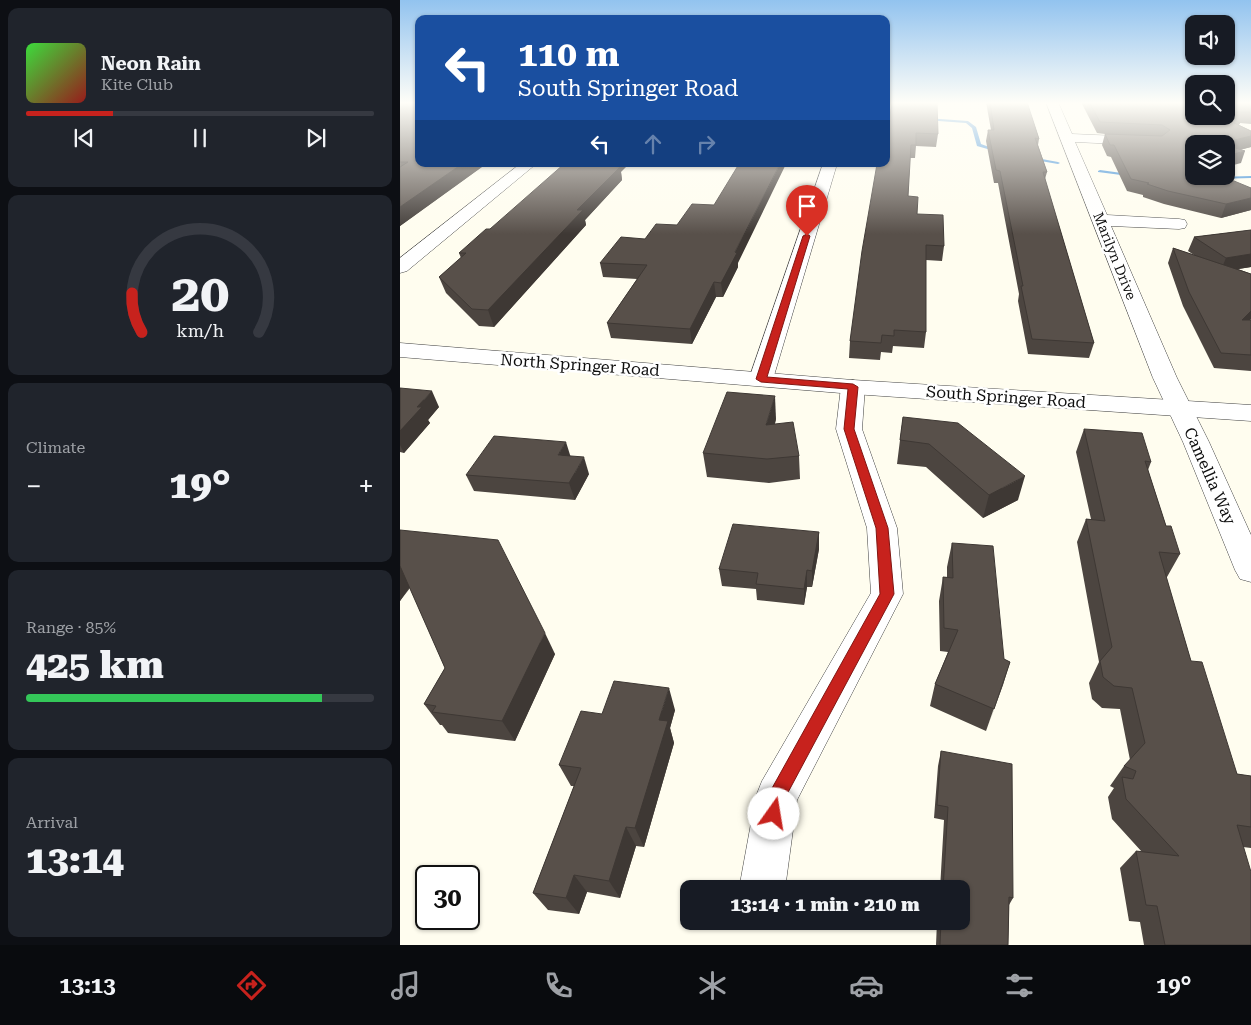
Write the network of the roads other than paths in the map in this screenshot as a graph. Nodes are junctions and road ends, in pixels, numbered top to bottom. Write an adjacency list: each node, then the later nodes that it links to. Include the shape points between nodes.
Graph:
1 (1069, 146): 4 (street, Marilyn Drive)
2 (525, 167): 6 (street)
3 (829, 167): 8 (street)
4 (1101, 220): 5 (street); 10 (street, Marilyn Drive)
5 (1178, 224)
6 (400, 267)
7 (400, 350): 8 (street, North Springer Road)
8 (761, 379): 9 (street, South Springer Road)
9 (853, 387): 10 (street, South Springer Road); 13 (street, via 849,429 882,528 887,594 777,796)
10 (1180, 409): 11 (street, South Springer Road); 12 (street, Camellia Way)
11 (1251, 413)
12 (1251, 570)
13 (763, 880)

